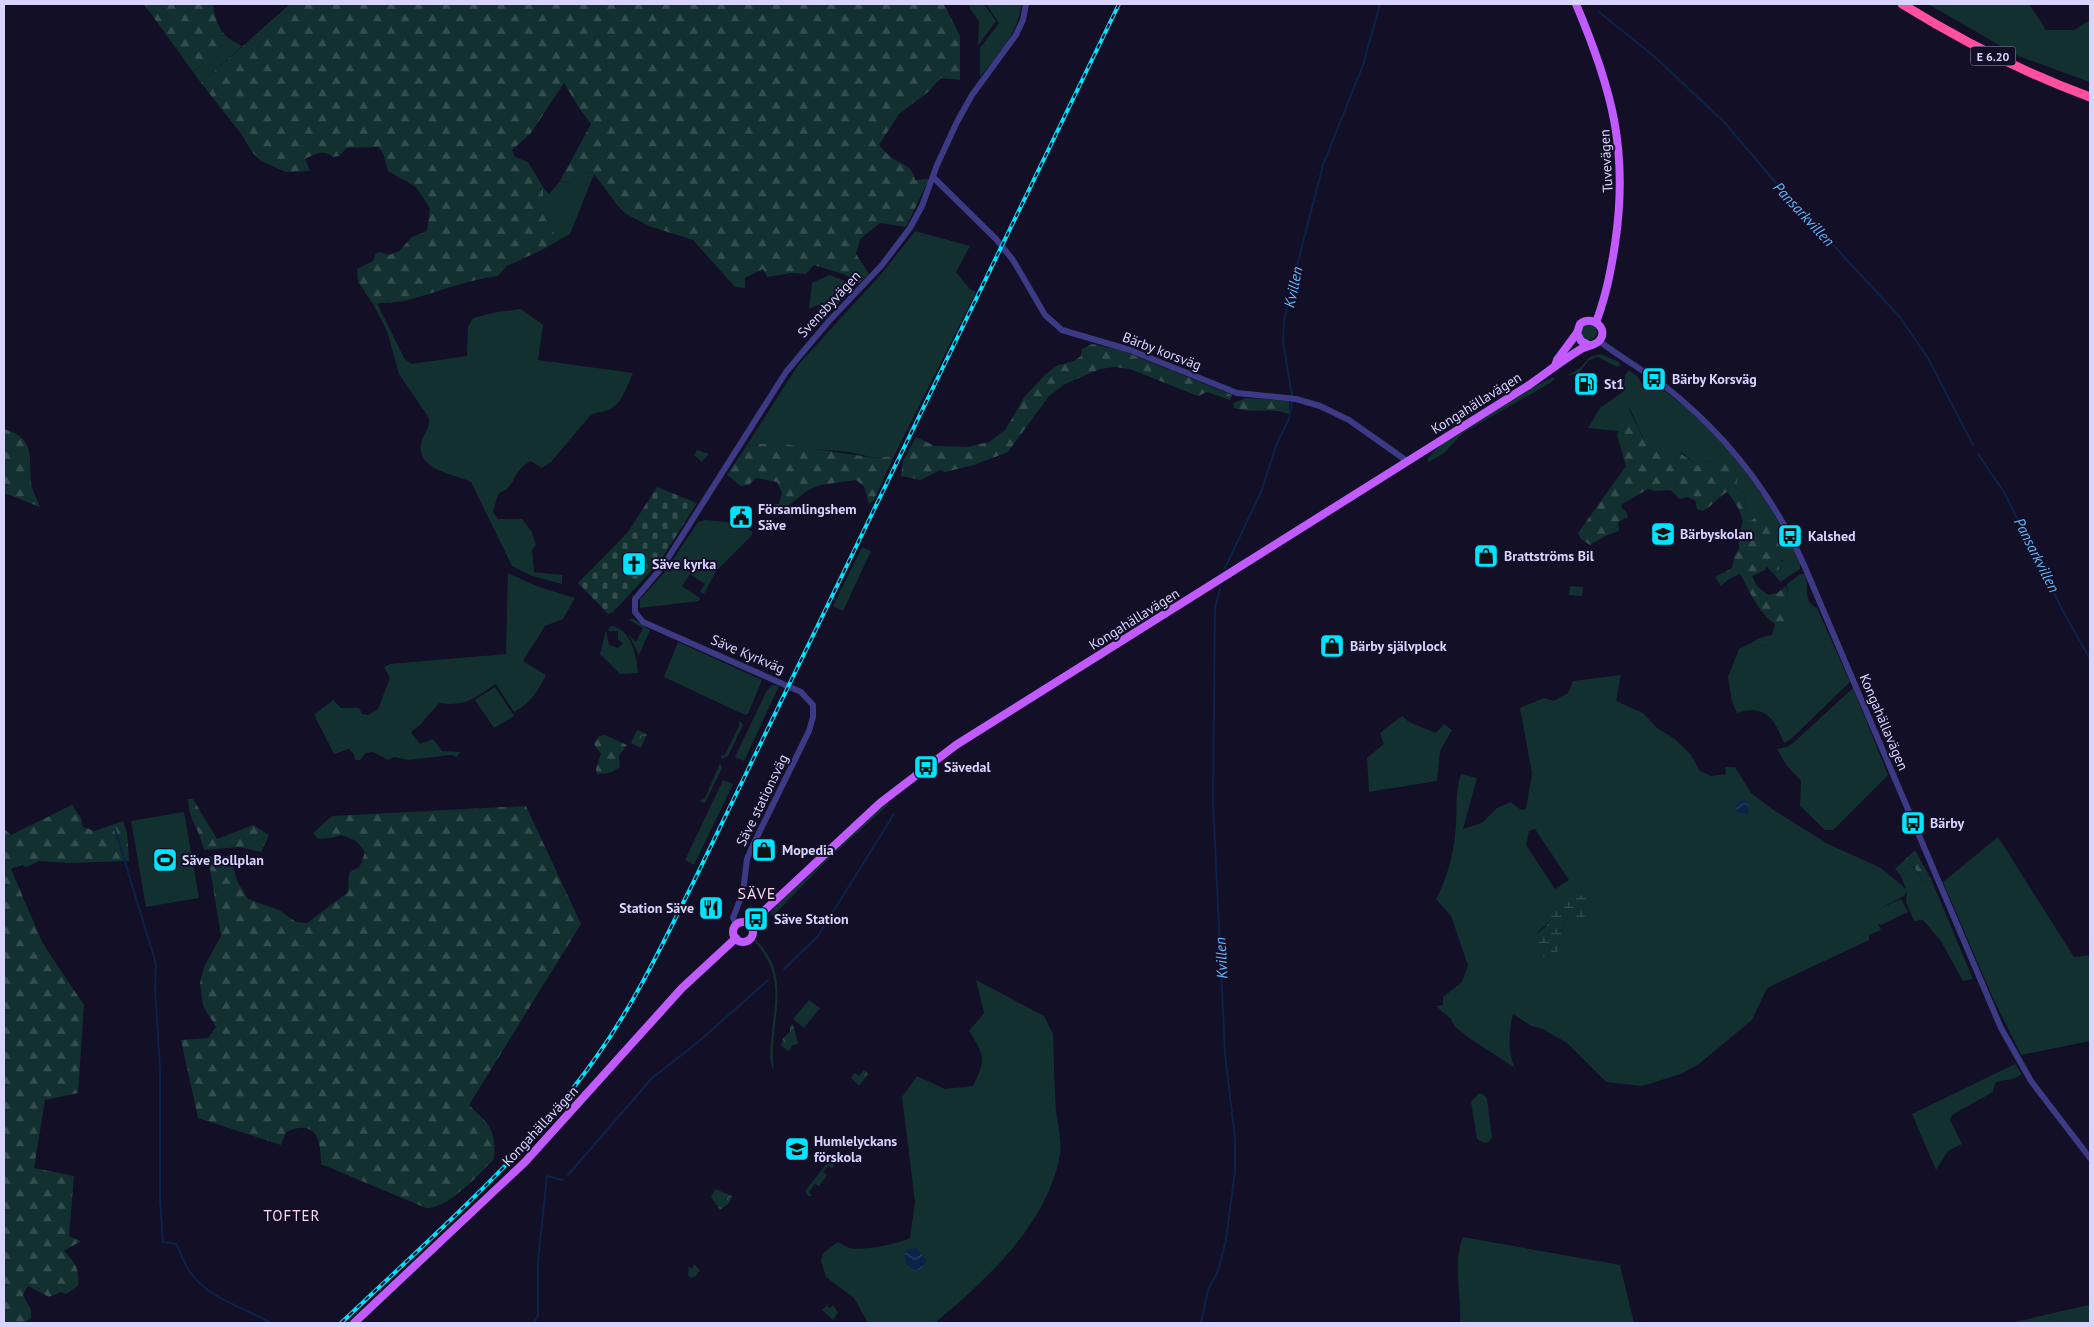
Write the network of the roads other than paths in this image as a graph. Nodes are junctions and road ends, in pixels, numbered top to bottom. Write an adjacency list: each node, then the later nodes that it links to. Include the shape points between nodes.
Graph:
1 (1026, 4): 5 (street, Svensbyvägen, via 1016,35 969,100)
2 (1576, 4): 6 (main road, Tuvevägen, via 1607,86 1620,158 1618,224 1606,290)
3 (1902, 4): 4 (highway, E 6.20, via 2004,61)
4 (2090, 97)
5 (933, 177): 11 (street, Bärby korsväg, via 996,239 1013,260 1044,315 1060,329 1134,352 1236,393 1306,401 1349,420); 12 (street, Svensbyvägen, via 919,213 904,237 786,372 663,566 635,599)
6 (1596, 322): 7 (main road, Kongahällavägen, via 1583,322); 8 (main road, via 1602,330)
7 (1577, 333): 9 (main road, via 1581,342); 10 (main road, Kongahällavägen)
8 (1599, 341): 9 (main road, Kongahällavägen); 17 (street, Kongahällavägen, via 1654,378 1700,416 1749,470 1777,511 1804,565 2001,1028 2037,1090)
9 (1589, 345): 10 (main road, Kongahällavägen)
10 (1555, 366): 11 (main road, Kongahällavägen)
11 (1406, 461): 15 (main road, Kongahällavägen, via 950,749 864,816)
12 (634, 612): 13 (street, Säve Kyrkväg, via 646,623 804,694 812,702 813,713)
13 (803, 743): 14 (street, Säve stationsväg, via 747,859 743,892 733,918)
14 (736, 924): 15 (main road); 16 (main road, via 733,930)
15 (750, 924): 16 (main road, Kongahällavägen, via 754,931 750,940 742,942)
16 (736, 938): 18 (main road, Kongahällavägen, via 682,988 525,1162)
17 (2090, 1158)
18 (354, 1323)

